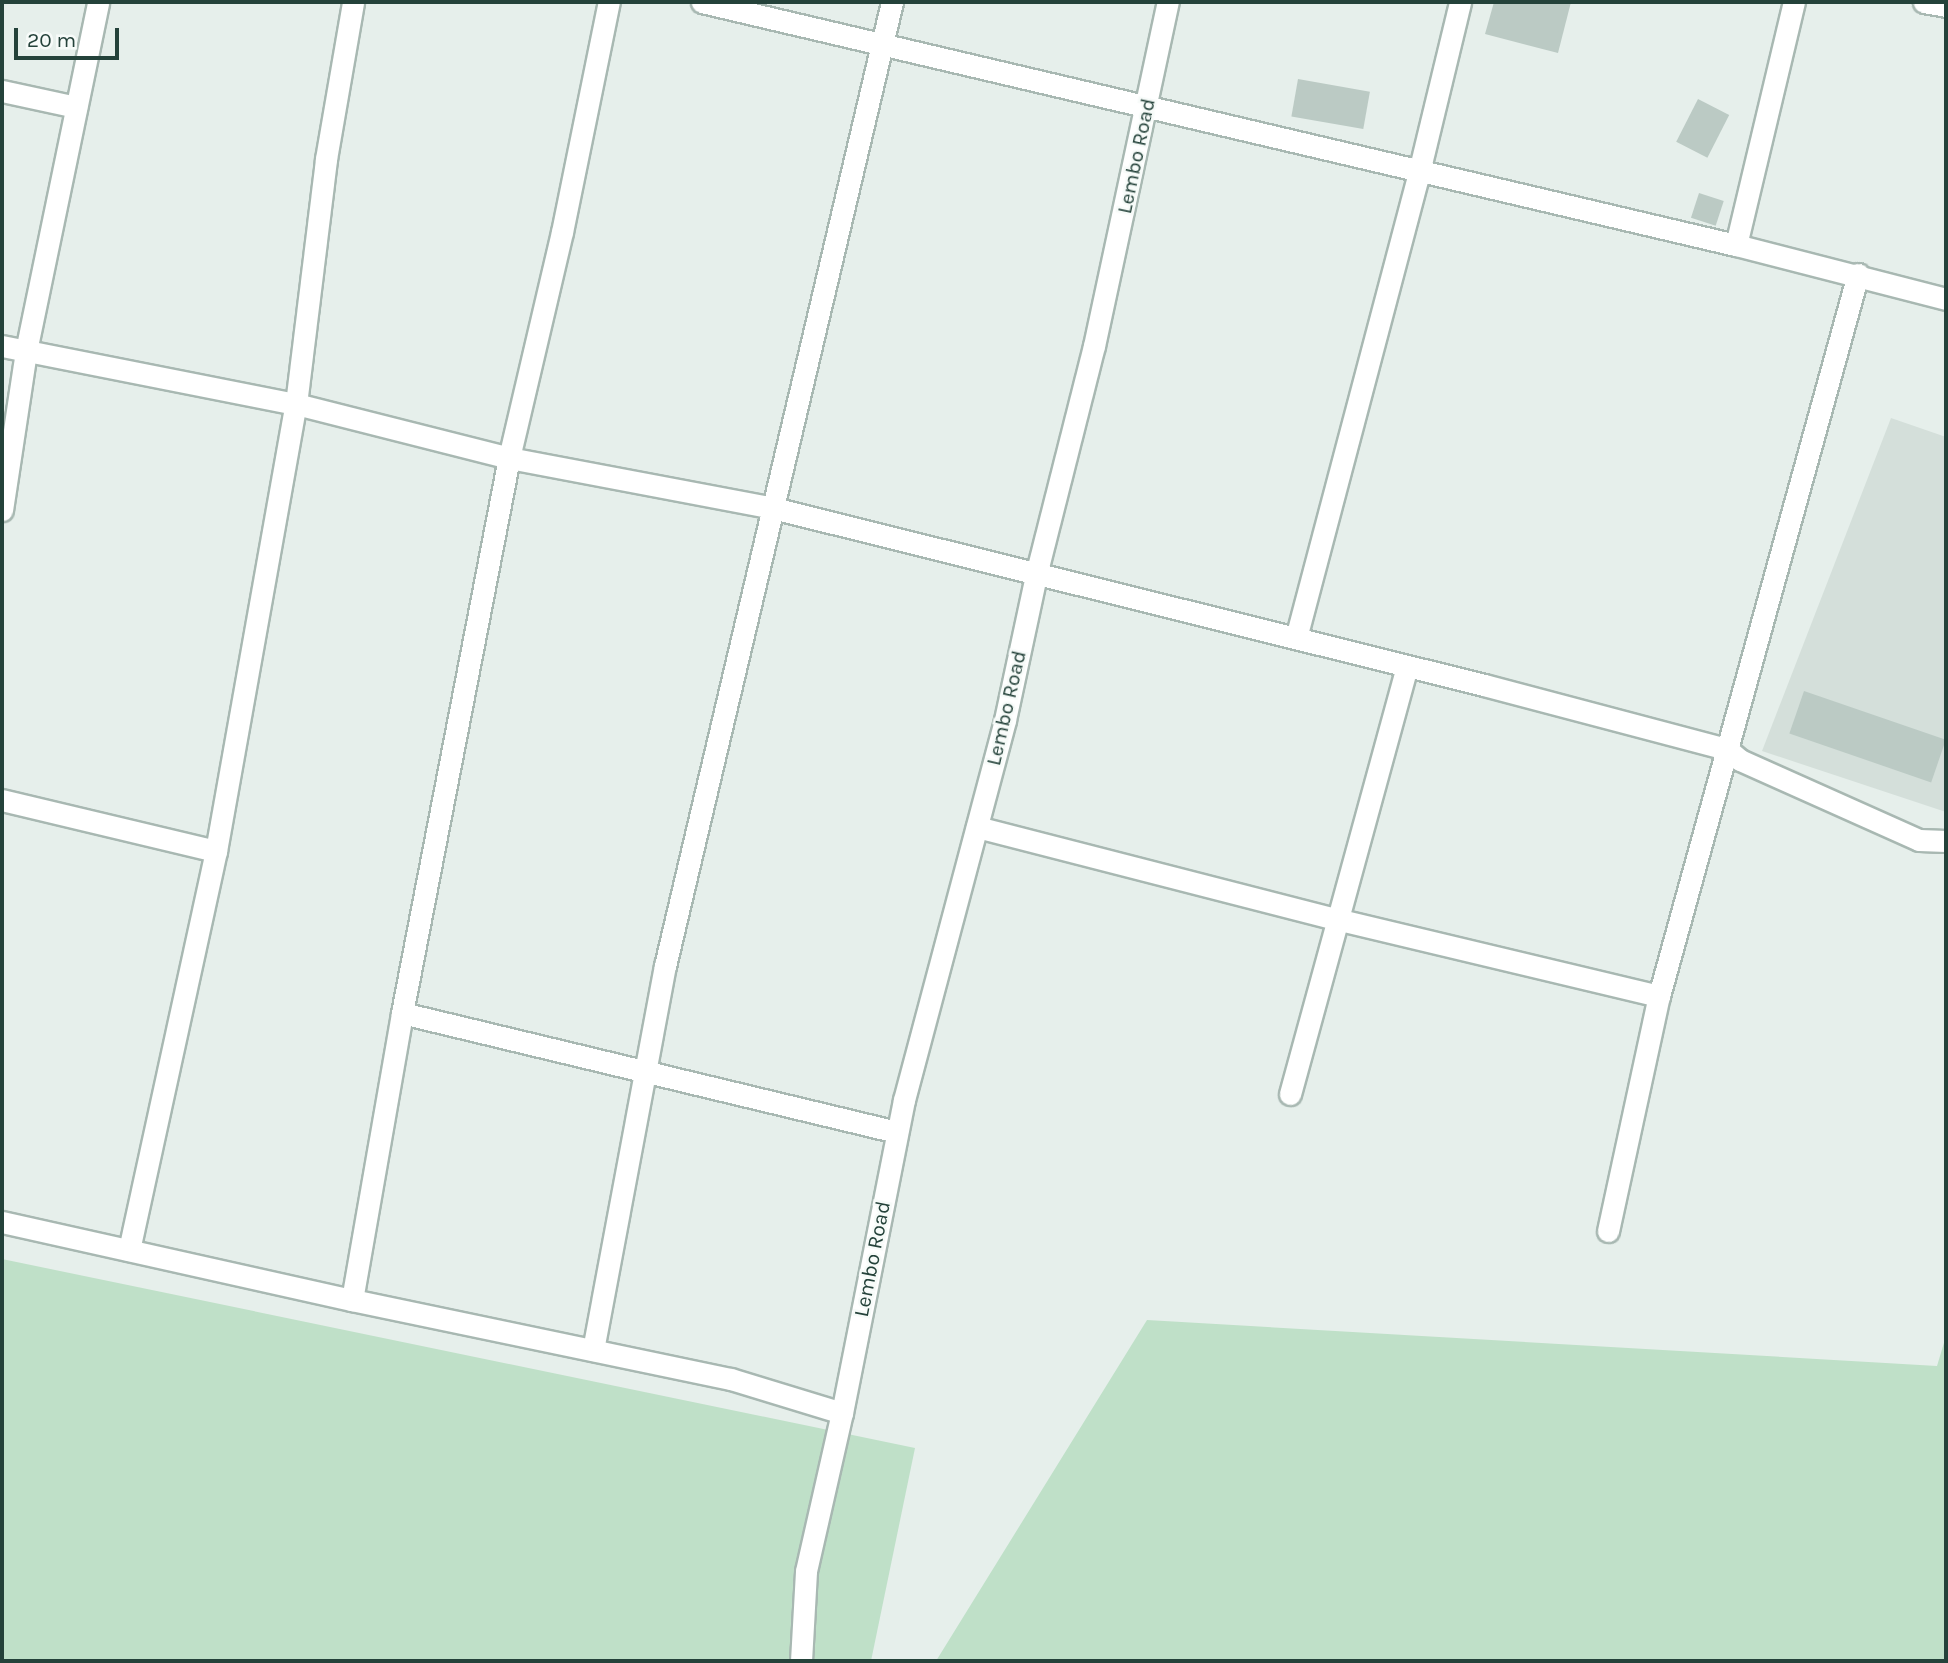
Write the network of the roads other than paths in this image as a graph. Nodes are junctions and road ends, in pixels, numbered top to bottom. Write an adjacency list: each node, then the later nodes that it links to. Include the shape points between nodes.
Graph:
1 (98, 2): 13 (street)
2 (353, 2): 21 (street, via 327,159)
3 (608, 2): 22 (street, via 562,232)
4 (702, 2): 11 (street)
5 (892, 2): 11 (street)
6 (1168, 2): 14 (street, Lembo Road)
7 (1460, 2): 15 (street)
8 (1794, 2): 16 (street)
9 (1924, 2): 10 (street)
10 (1946, 6)
11 (880, 45): 14 (street); 23 (street)
12 (2, 90): 13 (street)
13 (76, 107): 20 (street)
14 (1147, 108): 15 (street); 25 (street, Lembo Road)
15 (1419, 172): 16 (street); 26 (street)
16 (1737, 245): 17 (street)
17 (1858, 274): 18 (street); 28 (street)
18 (1946, 299)
19 (2, 346): 20 (street)
20 (26, 351): 21 (street); 24 (street)
21 (296, 404): 22 (street); 32 (street)
22 (509, 458): 23 (street); 35 (street)
23 (773, 508): 25 (street); 36 (street, via 665,967)
24 (2, 510)
25 (1036, 575): 26 (street); 30 (street, Lembo Road)
26 (1296, 638): 27 (street)
27 (1407, 667): 28 (street); 33 (street)
28 (1727, 749): 31 (street, via 1740,760 1919,840); 34 (street)
29 (2, 800): 32 (street)
30 (977, 827): 33 (street); 38 (street, Lembo Road)
31 (1946, 841)
32 (216, 850): 41 (street)
33 (1339, 920): 34 (street); 37 (street)
34 (1658, 996): 40 (street)
35 (402, 1013): 36 (street); 42 (street)
36 (646, 1071): 38 (street); 43 (street)
37 (1290, 1094)
38 (897, 1132): 44 (street, Lembo Road)
39 (2, 1222): 41 (street)
40 (1608, 1231)
41 (129, 1250): 42 (street)
42 (352, 1300): 43 (street)
43 (593, 1350): 44 (street, via 732,1379)
44 (842, 1413): 45 (street, Lembo Road, via 806,1571)
45 (801, 1661)

